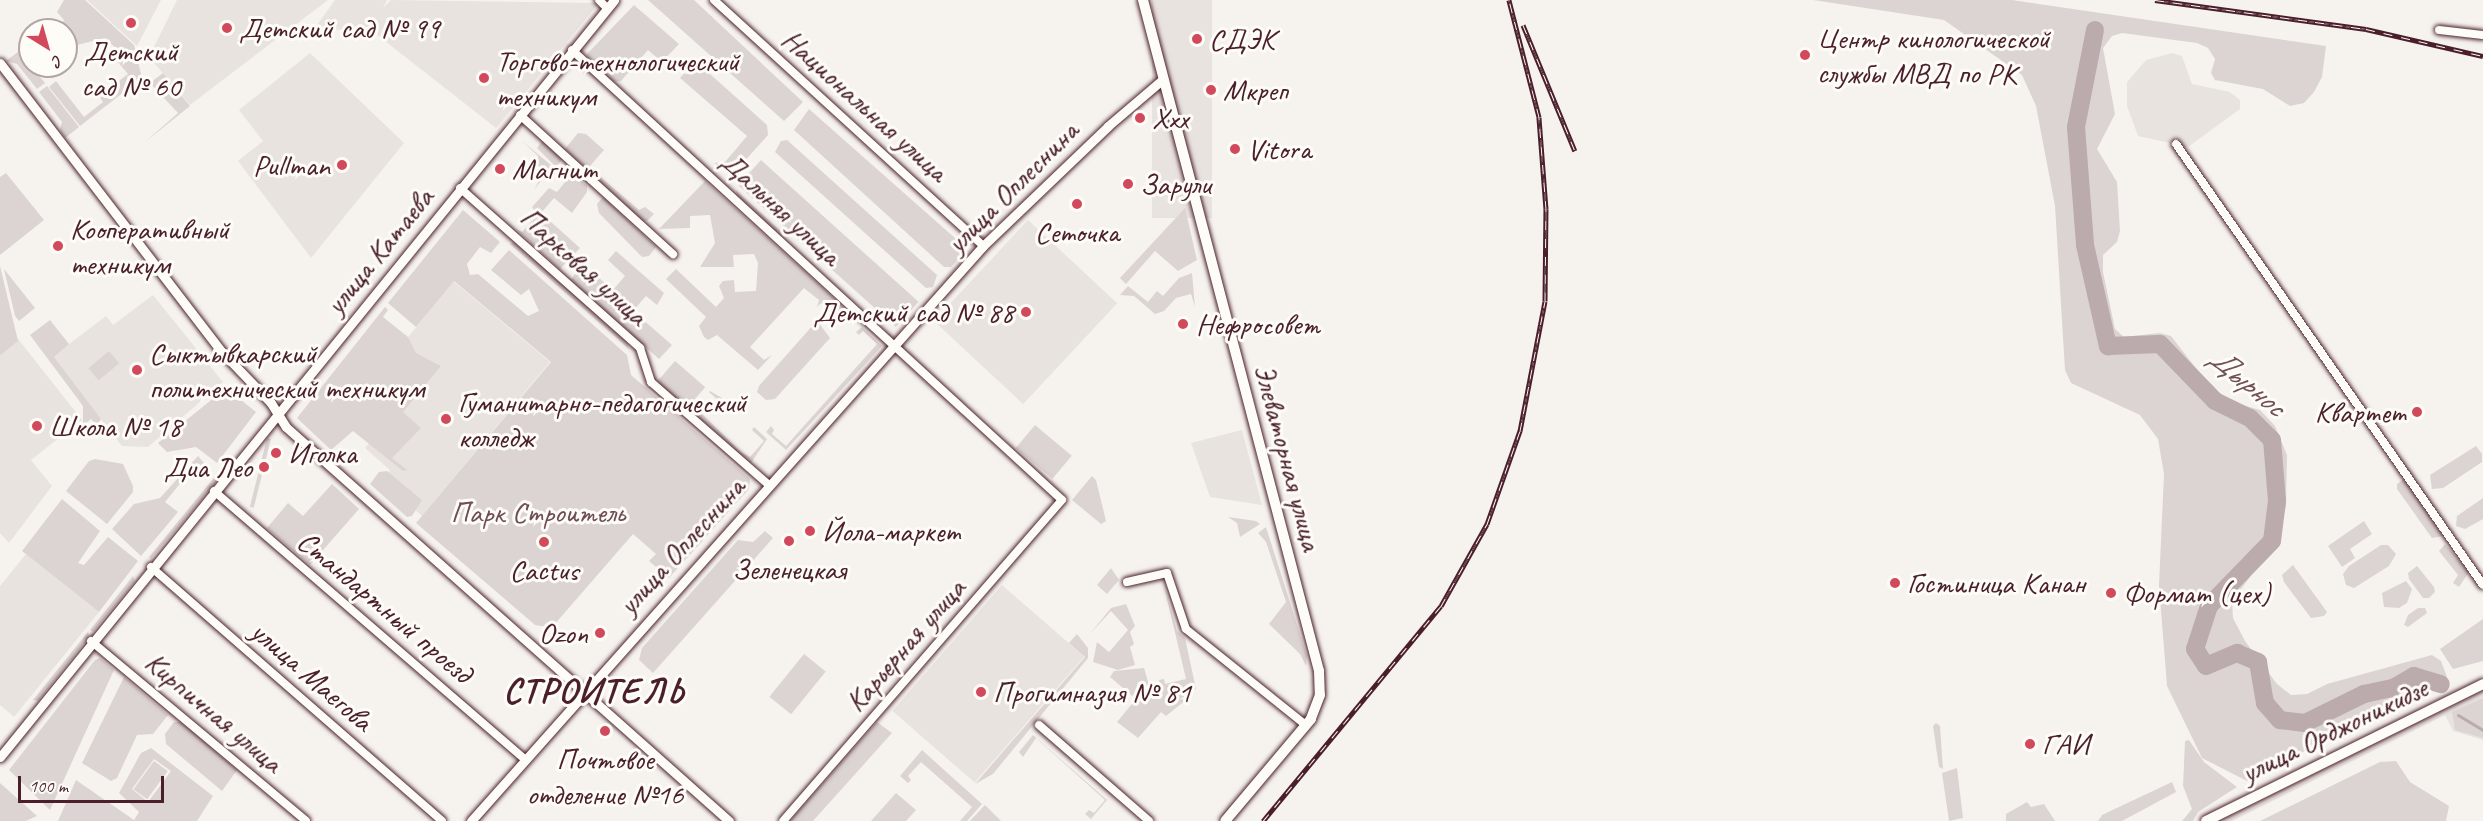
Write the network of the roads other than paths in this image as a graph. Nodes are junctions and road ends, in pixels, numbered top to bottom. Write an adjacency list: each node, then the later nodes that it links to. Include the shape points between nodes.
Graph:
1 (599, 0): 4 (street)
2 (714, 0): 13 (street, Национальная улица)
3 (1143, 0): 9 (main road, Элеваторная улица)
4 (610, 4): 7 (street, улица Катаева)
5 (2439, 30): 6 (street)
6 (2483, 35)
7 (572, 50): 10 (street, улица Катаева); 15 (street, Дальняя улица)
8 (0, 63): 16 (street, via 221,351)
9 (1164, 79): 13 (street, улица Оплеснина); 27 (main road, Элеваторная улица, via 1318,661 1319,698)
10 (520, 116): 12 (street, улица Катаева); 14 (street)
11 (2176, 144): 22 (street)
12 (460, 188): 16 (street, улица Катаева); 17 (street, Парковая улица, via 640,348 651,382)
13 (983, 246): 15 (street, улица Оплеснина)
14 (673, 254)
15 (893, 345): 17 (street, улица Оплеснина); 19 (street, Дальняя улица)
16 (278, 414): 18 (street, улица Катаева); 25 (street, via 286,427)
17 (768, 484): 25 (street, улица Оплеснина)
18 (214, 491): 20 (street, улица Катаева); 29 (street, Стандартный проезд)
19 (1062, 500): 34 (street, Карьерная улица)
20 (151, 567): 23 (street, улица Катаева); 31 (street, улица Маегова)
21 (1127, 582): 27 (street, via 1167,573 1186,629)
22 (2483, 585)
23 (91, 641): 28 (street, улица Катаева); 30 (street, Кирпичная улица)
24 (2483, 684): 37 (main road, улица Орджоникидзе)
25 (584, 692): 29 (street, улица Оплеснина); 33 (street)
26 (1039, 725): 35 (street)
27 (1306, 725): 36 (main road, Элеваторная улица)
28 (0, 757)
29 (525, 759): 32 (street, улица Оплеснина)
30 (306, 821)
31 (442, 821)
32 (471, 821)
33 (729, 821)
34 (783, 821)
35 (1149, 821)
36 (1225, 821)
37 (2206, 821)

